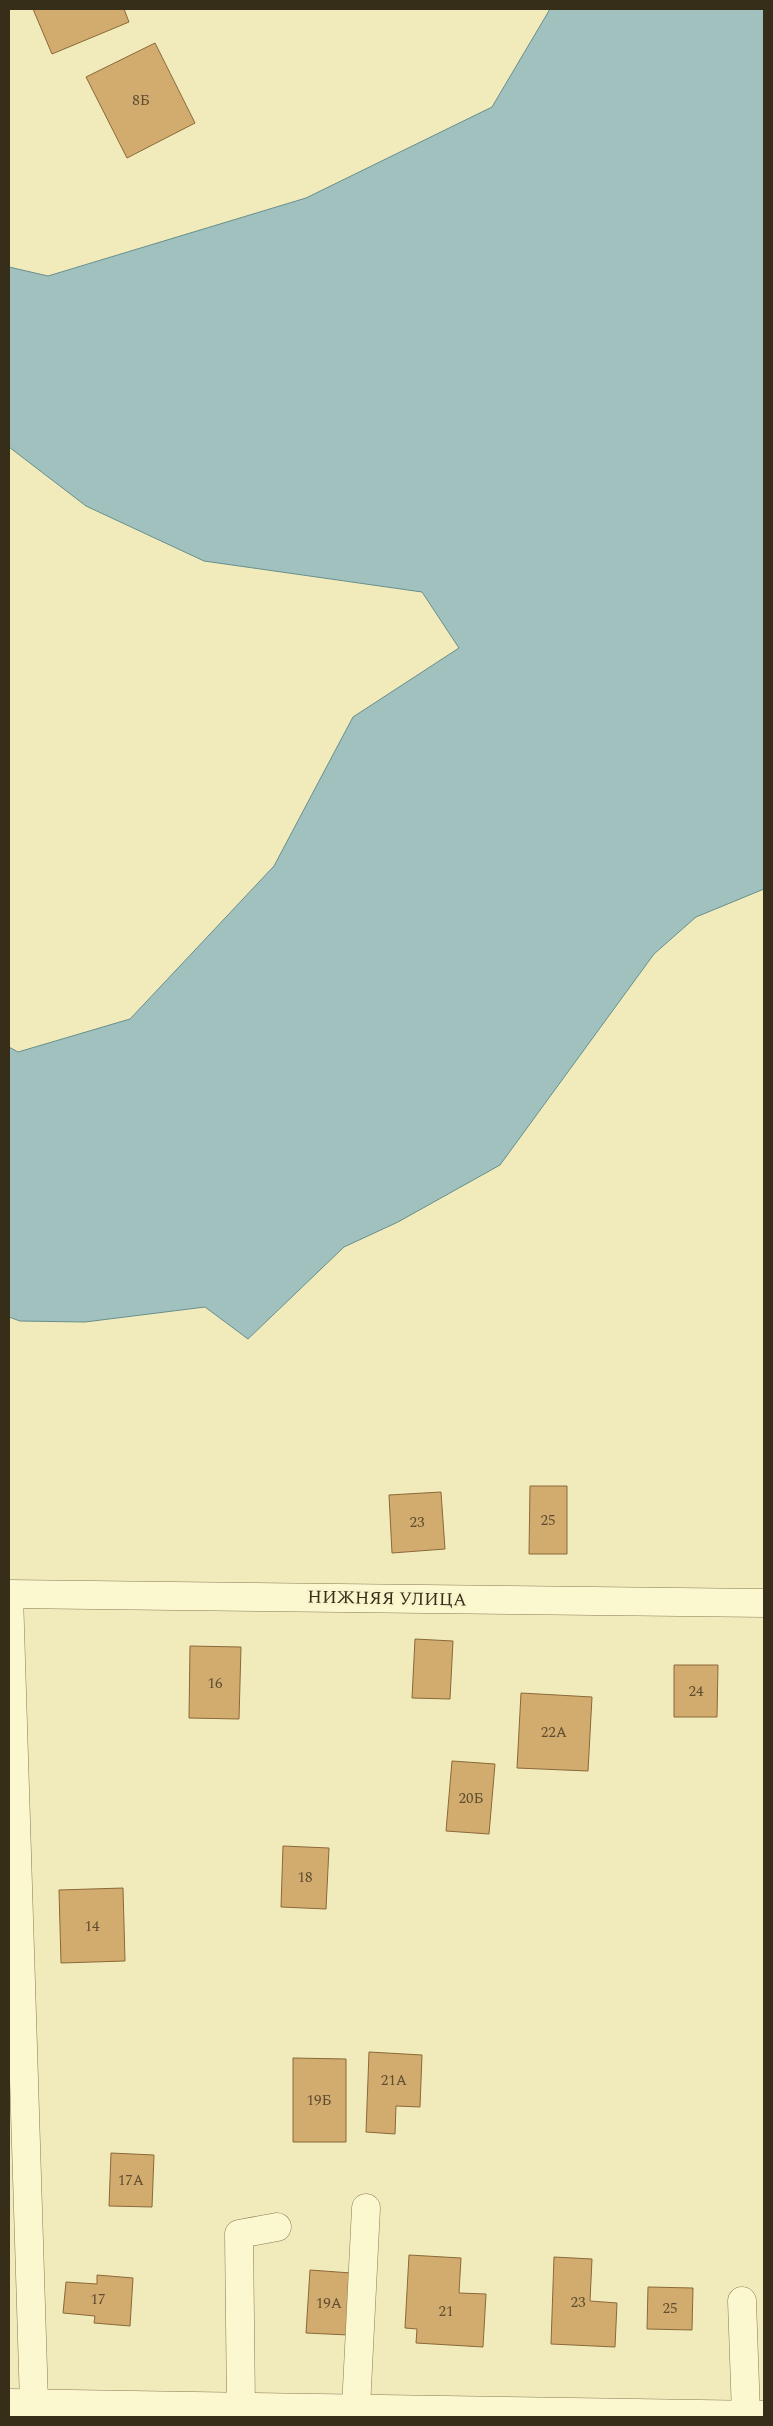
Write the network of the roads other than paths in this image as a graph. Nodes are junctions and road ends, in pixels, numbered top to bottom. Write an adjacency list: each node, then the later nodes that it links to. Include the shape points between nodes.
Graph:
1 (9, 1594): 2 (street, НИЖНЯЯ УЛИЦА); 6 (street)
2 (764, 1603)
3 (366, 2208): 8 (street)
4 (277, 2226): 7 (street, via 238,2234)
5 (742, 2301): 9 (street)
6 (21, 2403): 7 (street)
7 (241, 2406): 8 (street)
8 (356, 2408): 9 (street)
9 (755, 2414)

